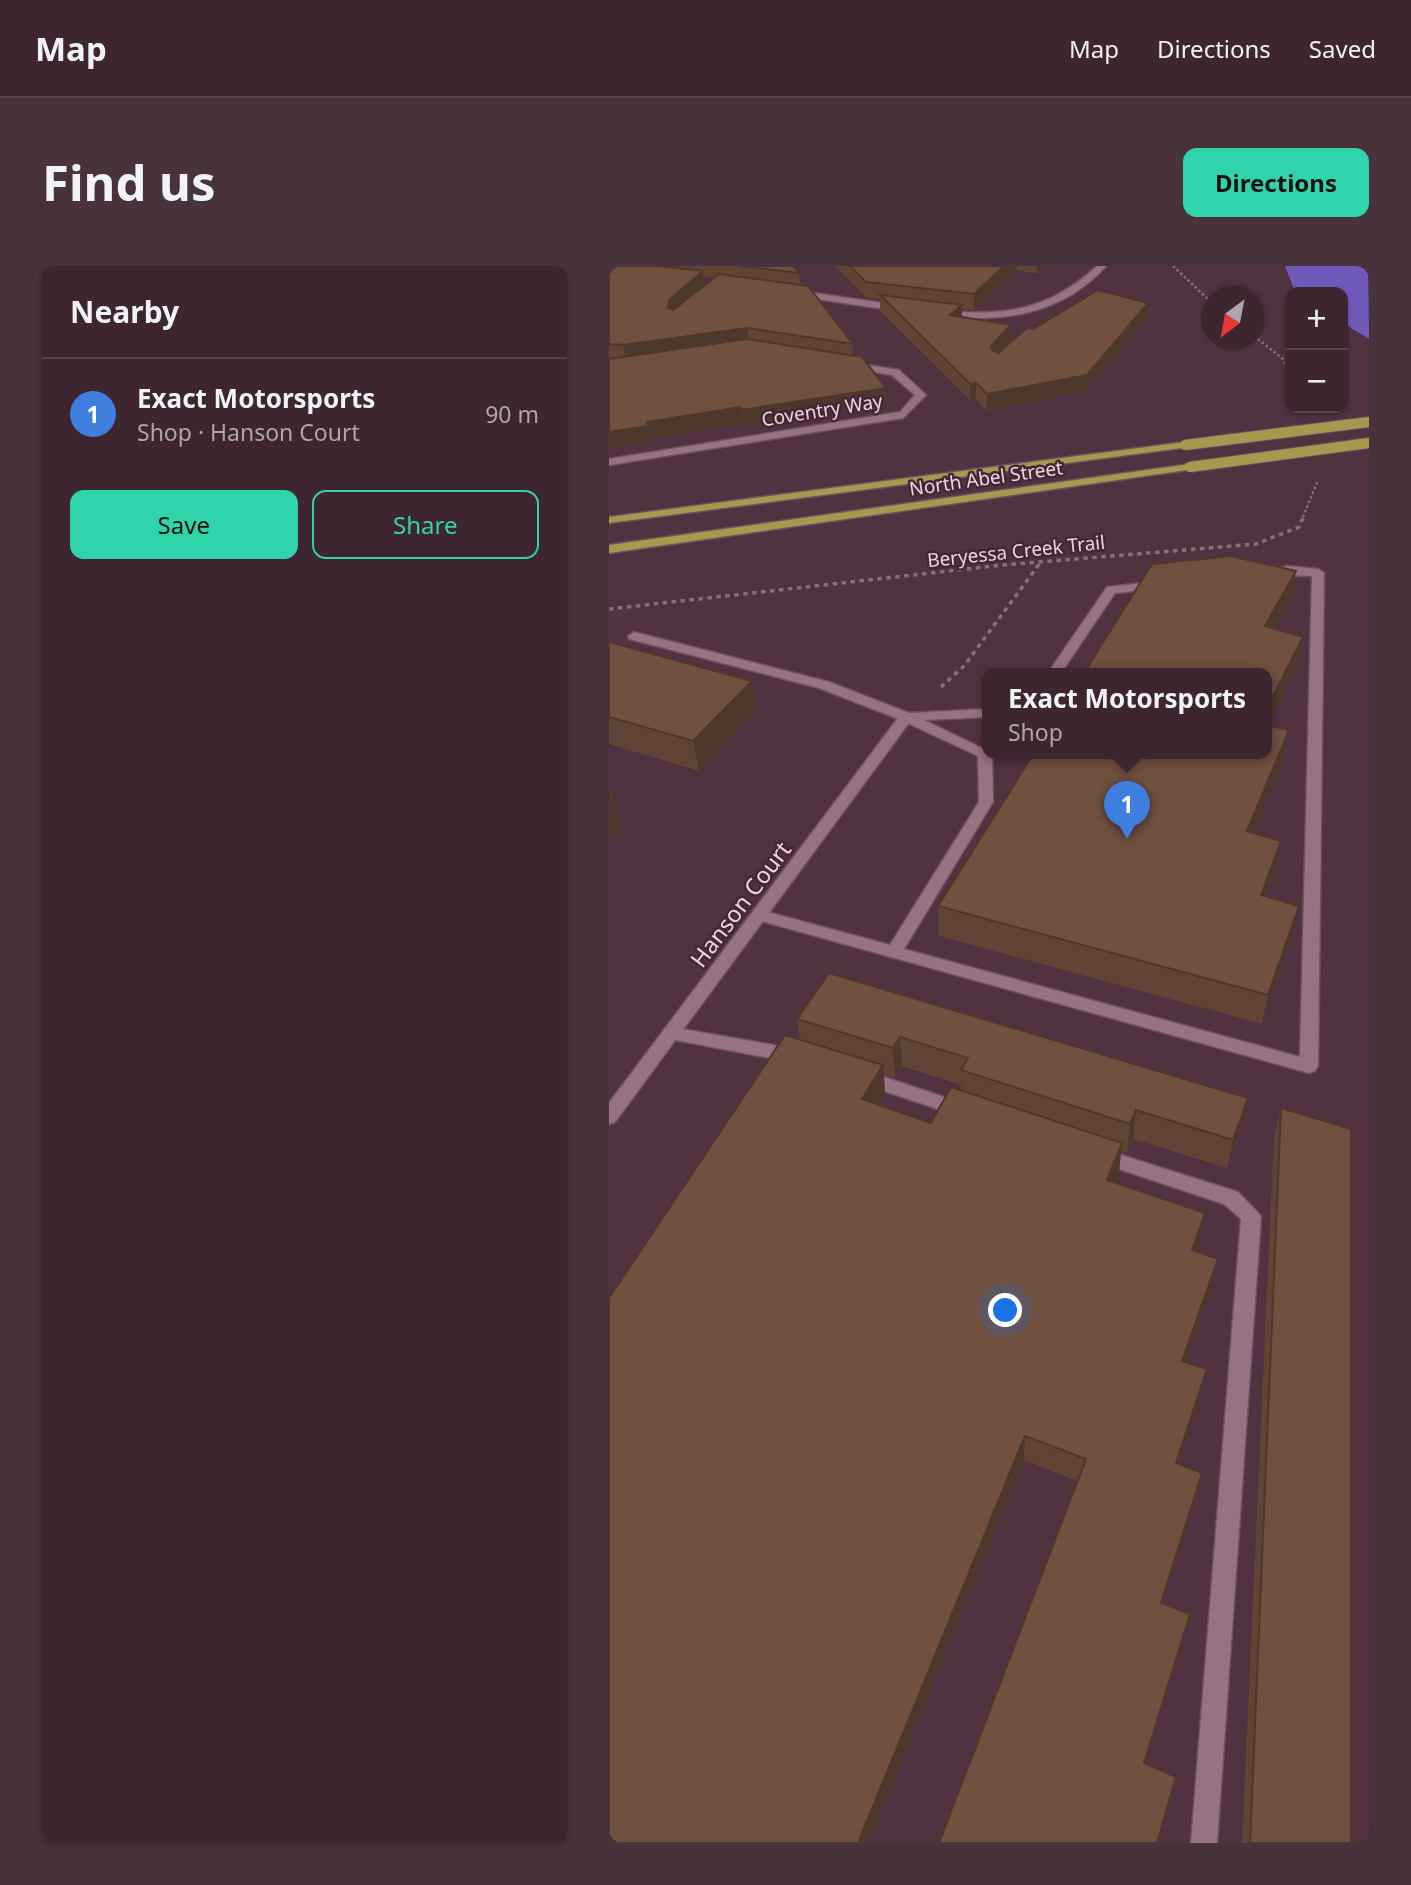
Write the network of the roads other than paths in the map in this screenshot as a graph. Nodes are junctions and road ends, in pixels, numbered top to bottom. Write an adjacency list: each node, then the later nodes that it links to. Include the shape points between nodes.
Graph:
1 (1102, 266): 5 (street, via 1062,300)
2 (785, 292): 3 (street)
3 (918, 311)
4 (932, 312): 5 (street)
5 (1011, 317): 6 (street)
6 (1026, 326)
7 (842, 364): 10 (street, Coventry Way, via 895,372 921,395 903,415)
8 (1369, 422): 11 (main road, North Abel Street, bridge)
9 (1369, 443): 12 (main road, North Abel Street, bridge)
10 (609, 462)
11 (609, 520)
12 (609, 549)
13 (1260, 573): 22 (street, via 1318,573 1309,1066)
14 (1179, 582): 16 (street, via 1111,590)
15 (634, 636): 18 (street, via 824,685)
16 (1057, 668)
17 (982, 713): 18 (street)
18 (907, 718): 19 (street); 21 (street, Hanson Court)
19 (982, 753)
20 (985, 759): 22 (street, via 986,802)
21 (759, 915): 22 (street); 23 (street, Hanson Court)
22 (894, 952)
23 (671, 1033): 24 (street); 27 (street, Hanson Court)
24 (821, 1063)
25 (848, 1072): 26 (street)
26 (980, 1115)
27 (609, 1117)
28 (1085, 1150): 29 (street, via 1231,1198 1251,1216)
29 (1204, 1843)

